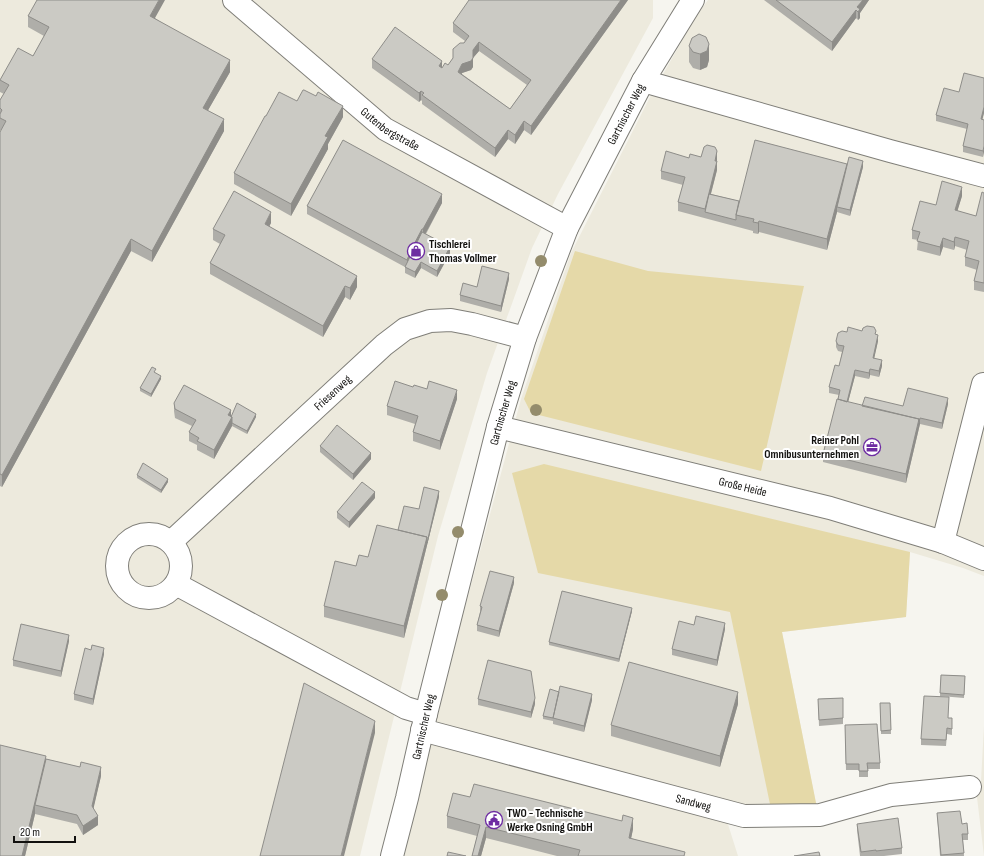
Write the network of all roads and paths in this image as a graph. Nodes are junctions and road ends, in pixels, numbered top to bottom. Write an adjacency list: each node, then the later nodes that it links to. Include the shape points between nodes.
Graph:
1 (234, 0): 5 (street, Gutenbergstraße, via 385,130)
2 (693, 0): 3 (street, Gartnischer Weg)
3 (643, 81): 4 (street); 5 (street, Gartnischer Weg)
4 (984, 176)
5 (567, 228): 6 (street, Gartnischer Weg)
6 (525, 338): 8 (street, Gartnischer Weg); 9 (street, Friesenweg, via 451,320 430,321 405,329 384,345)
7 (983, 384): 10 (street)
8 (498, 427): 10 (street, Große Heide, via 830,508); 13 (street, Gartnischer Weg)
9 (171, 542): 12 (street, via 181,558 181,572); 12 (street, via 153,534 134,537 120,552 117,572 127,590 136,596 158,597)
10 (943, 542): 11 (street, Große Heide)
11 (984, 559)
12 (176, 584): 13 (street, via 406,708)
13 (424, 722): 14 (street, Sandweg, via 744,816 820,815 891,795); 15 (street, Gartnischer Weg)
14 (970, 787)
15 (392, 856)

